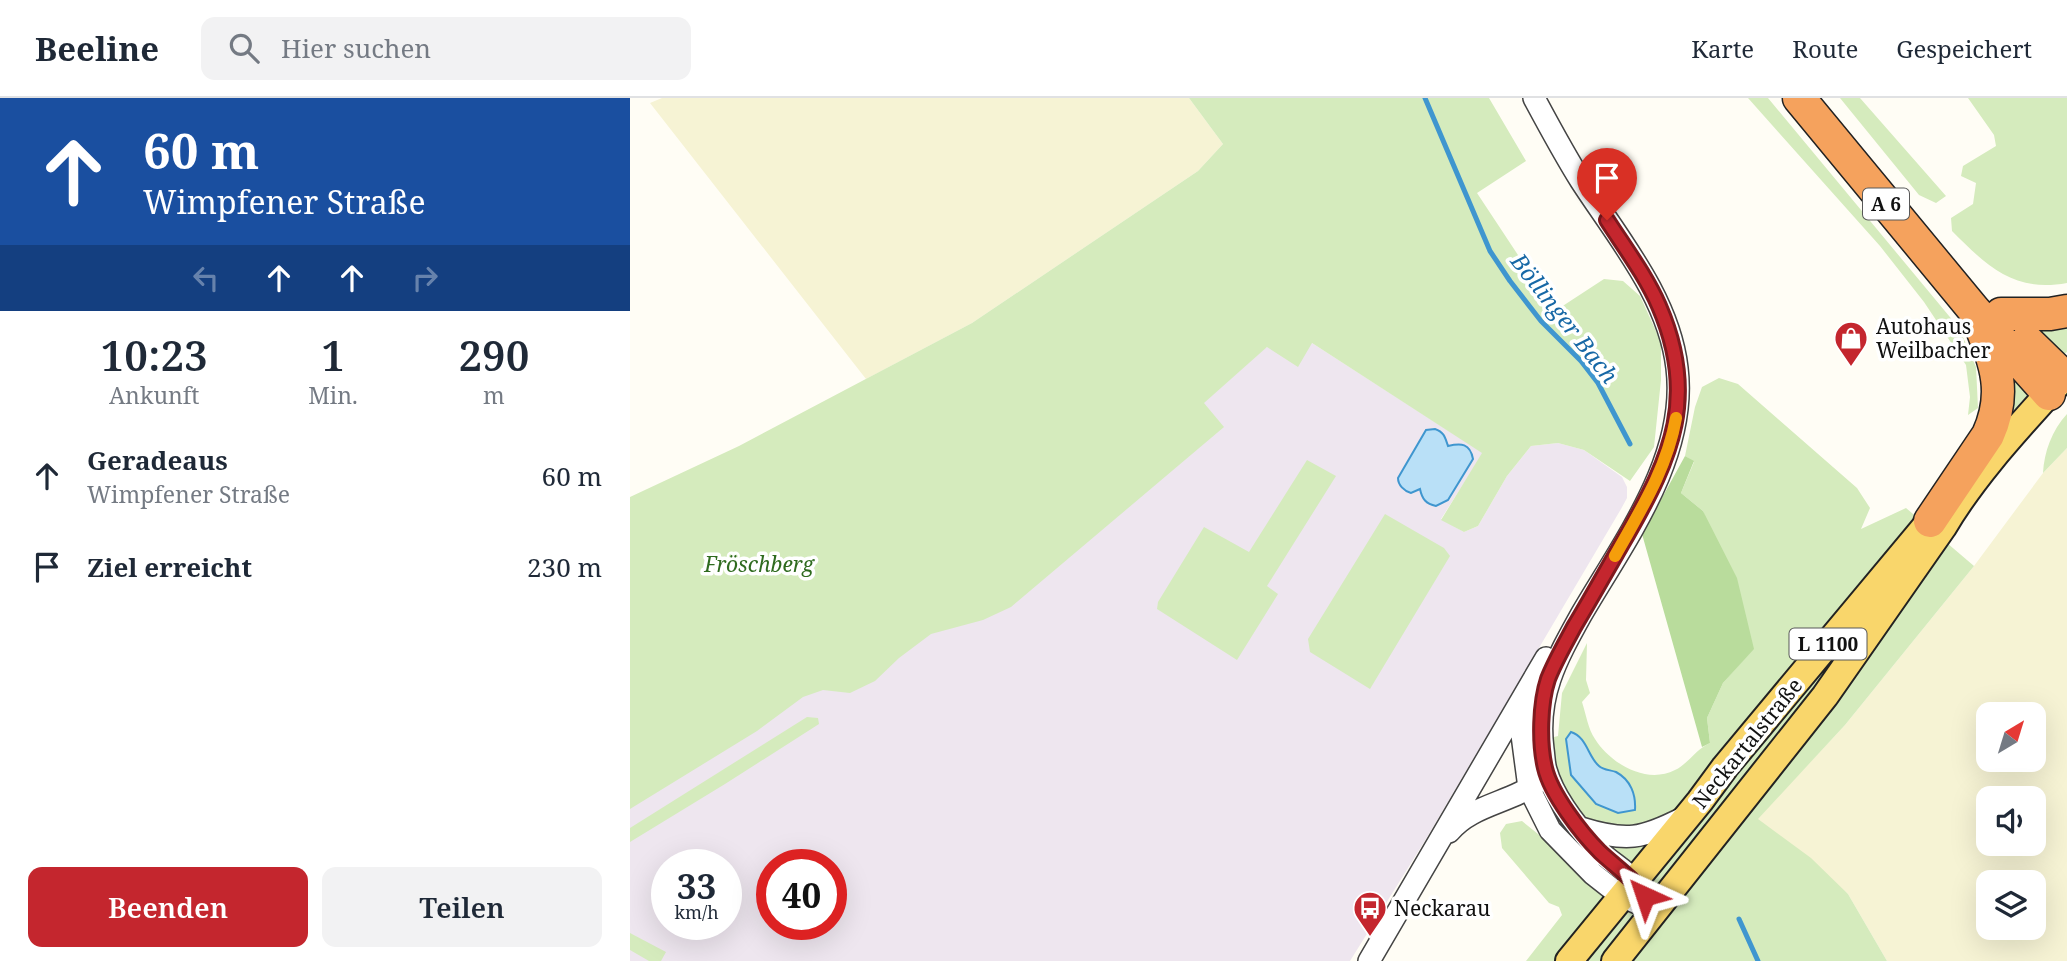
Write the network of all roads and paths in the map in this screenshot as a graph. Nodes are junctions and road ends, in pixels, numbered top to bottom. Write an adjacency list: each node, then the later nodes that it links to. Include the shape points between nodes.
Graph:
1 (1534, 98): 7 (street, via 1646,281 1671,339 1678,406 1672,444)
2 (1799, 98): 5 (highway, A 6)
3 (1814, 98): 5 (highway)
4 (2067, 311): 5 (highway)
5 (1987, 312): 6 (highway); 9 (highway, A 6, via 1997,406 1987,435)
6 (2060, 381): 8 (main road, Neckartalstraße / L 1100)
7 (1653, 491): 10 (street); 11 (street, via 1548,681 1541,733)
8 (1959, 500): 9 (main road, Neckartalstraße / L 1100); 17 (main road, Neckartalstraße / L 1100, via 1825,696)
9 (1930, 521): 13 (main road, Neckartalstraße / L 1100)
10 (1527, 690): 12 (street, via 1522,736); 15 (street)
11 (1545, 770): 12 (street); 14 (street)
12 (1529, 788): 15 (street, via 1465,817); 16 (street, via 1550,830 1592,874)
13 (1694, 808): 14 (street, via 1653,833 1632,837); 16 (main road, Neckartalstraße / L 1100)
14 (1579, 828): 16 (street)
15 (1430, 855): 18 (street)
16 (1628, 888): 17 (street); 19 (main road, Neckartalstraße / L 1100)
17 (1656, 911): 20 (main road, Neckartalstraße / L 1100)
18 (1369, 961)
19 (1569, 961)
20 (1615, 961)

